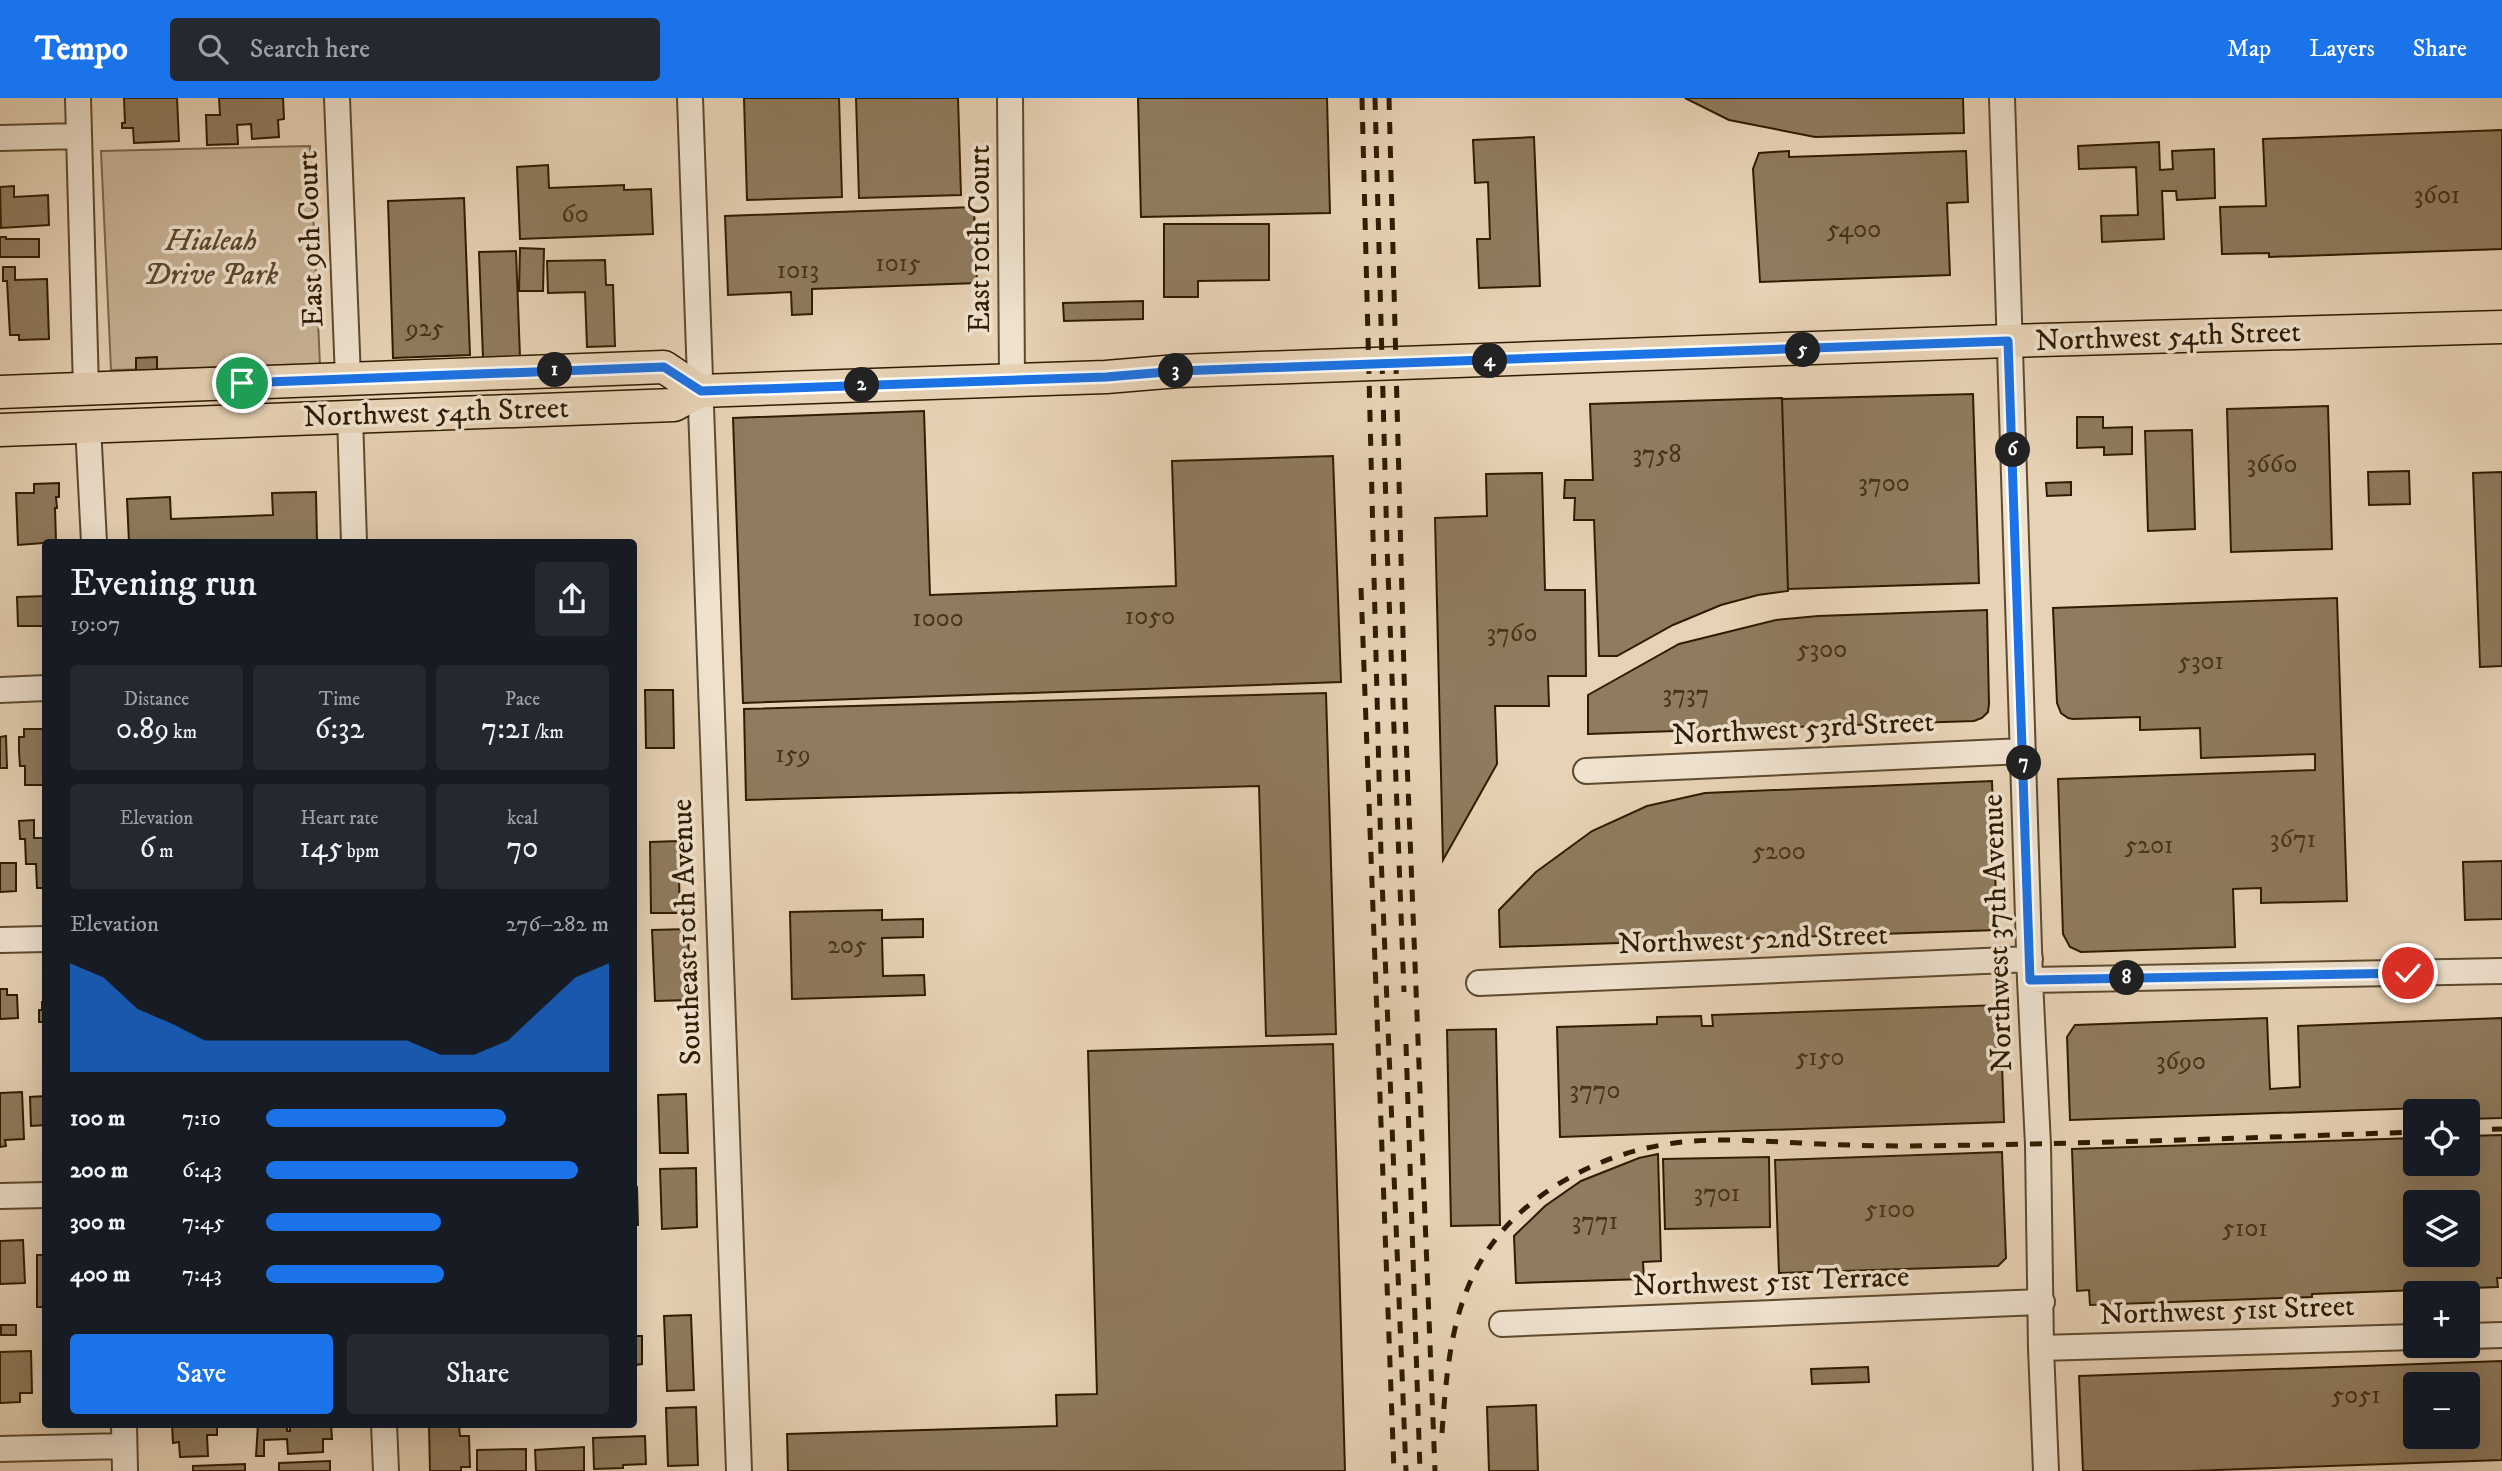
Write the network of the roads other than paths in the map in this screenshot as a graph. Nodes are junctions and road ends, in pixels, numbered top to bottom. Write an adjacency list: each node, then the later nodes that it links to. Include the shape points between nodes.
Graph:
1 (78, 98): 6 (street)
2 (337, 98): 10 (street, East 9th Court)
3 (690, 98): 13 (street, Southeast 10th Avenue)
4 (1010, 98): 11 (street, East 10th Court)
5 (2002, 98): 9 (street, Northwest 37th Avenue)
6 (79, 136): 7 (street); 12 (street)
7 (0, 138)
8 (2502, 327): 9 (main road, Northwest 54th Street)
9 (2008, 341): 11 (main road, Northwest 54th Street); 23 (street, Northwest 37th Avenue)
10 (334, 379): 12 (main road, Northwest 54th Street); 13 (main road, Northwest 54th Street, via 664,367); 17 (main road, via 289,404 148,407 113,411)
11 (1012, 380): 13 (main road, Northwest 54th Street)
12 (86, 389): 14 (main road, Northwest 54th Street); 15 (main road, via 47,411)
13 (701, 391): 16 (main road, Northwest 54th Street, via 674,405); 43 (street, Southeast 10th Avenue)
14 (0, 392)
15 (0, 413)
16 (349, 416): 17 (main road, Northwest 54th Street); 20 (street)
17 (88, 426): 18 (main road, Northwest 54th Street); 19 (street)
18 (0, 430)
19 (94, 539)
20 (354, 539)
21 (42, 688): 22 (street)
22 (0, 690)
23 (2024, 751): 24 (street, Northwest 53rd Street); 27 (street, Northwest 37th Avenue)
24 (1586, 771)
25 (42, 939): 26 (street)
26 (0, 940)
27 (2030, 970): 28 (street, Northwest 52nd Street); 29 (street, Northwest 52nd Street); 32 (street, Northwest 37th Avenue)
28 (2502, 971)
29 (1479, 983)
30 (42, 1195): 31 (street)
31 (0, 1196)
32 (2042, 1302): 33 (street, Northwest 51st Terrace); 37 (street, Northwest 37th Avenue)
33 (1502, 1325)
34 (2480, 1335): 35 (street)
35 (2502, 1335)
36 (2403, 1337): 37 (street, Northwest 51st Street)
37 (2041, 1349): 44 (street, Northwest 37th Avenue)
38 (384, 1428): 42 (street)
39 (124, 1435): 40 (street); 41 (street)
40 (0, 1449)
41 (125, 1471)
42 (386, 1471)
43 (739, 1471)
44 (2046, 1471)

